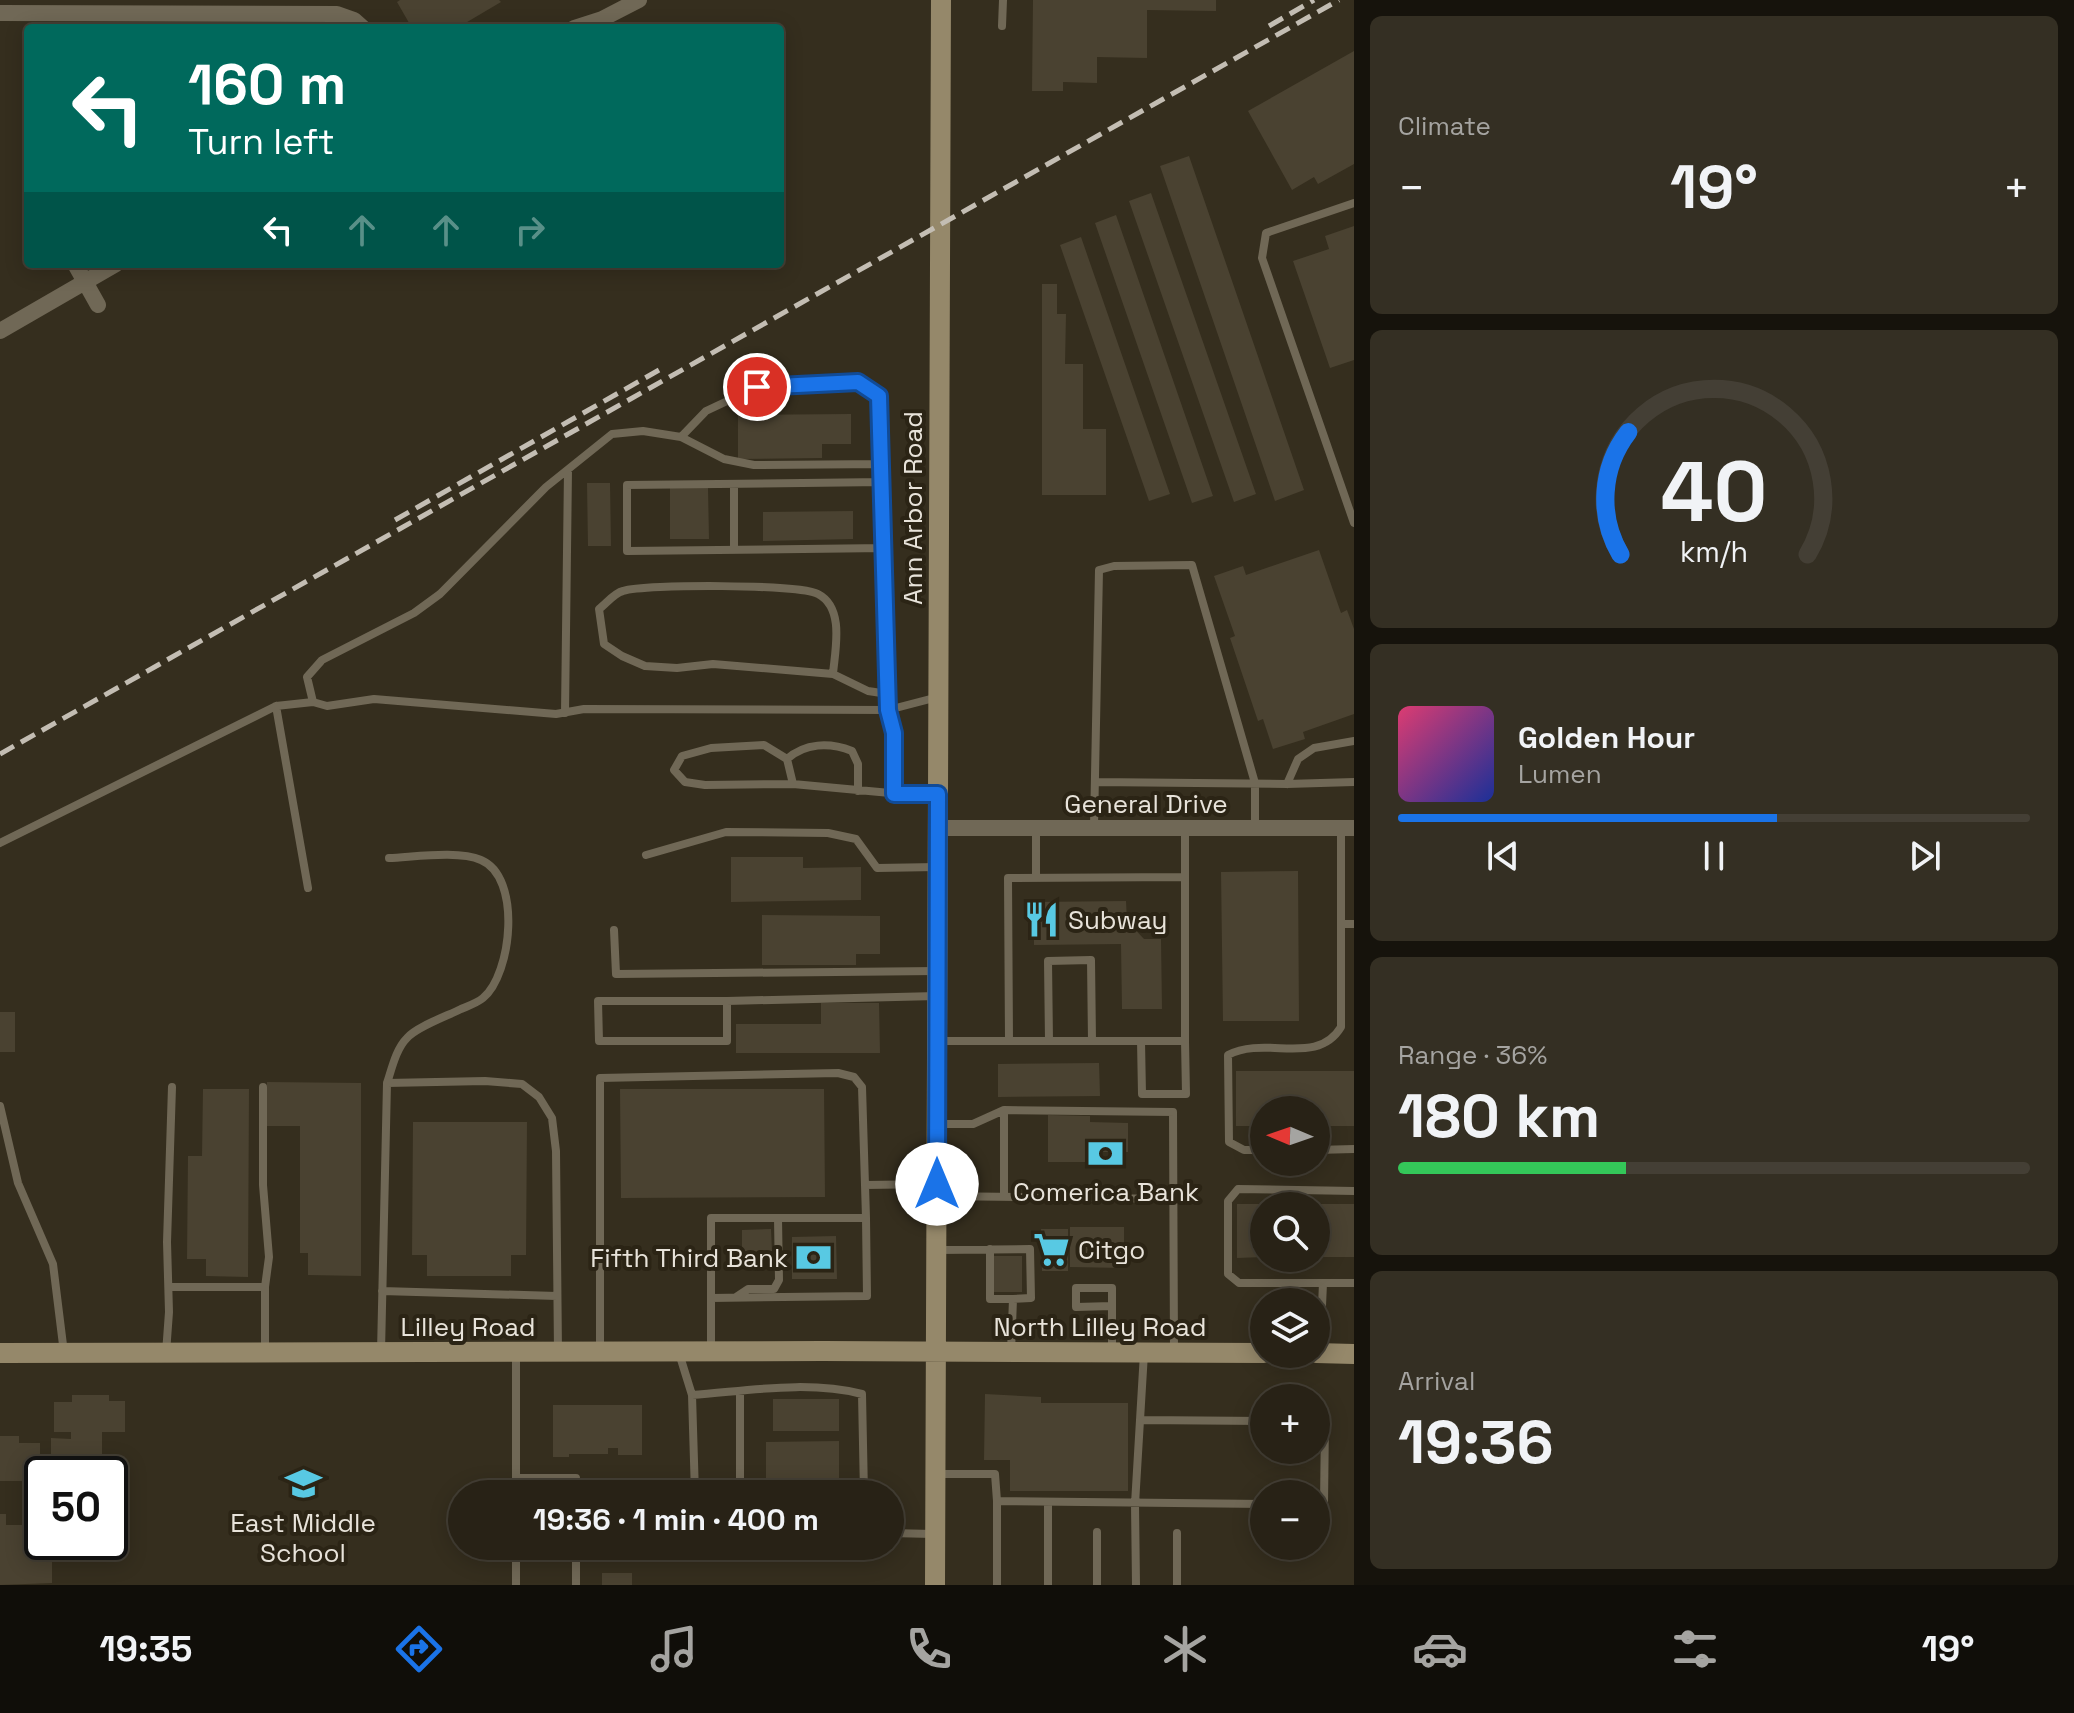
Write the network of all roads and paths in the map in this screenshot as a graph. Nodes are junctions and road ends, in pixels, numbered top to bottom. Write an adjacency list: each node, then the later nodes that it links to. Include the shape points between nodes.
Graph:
1 (639, 0): 7 (street)
2 (941, 0): 25 (main road, Ann Arbor Road)
3 (1003, 0): 8 (lane)
4 (0, 13): 5 (street)
5 (46, 21): 6 (street, via 337,14)
6 (358, 24)
7 (586, 24)
8 (1002, 26)
9 (1354, 203): 20 (lane, via 1266,233 1262,258)
10 (77, 268): 12 (street)
11 (109, 268): 12 (street)
12 (85, 281): 13 (street); 14 (street)
13 (98, 305)
14 (0, 331)
15 (681, 437): 16 (lane, via 724,459 754,465); 16 (lane, via 706,411 757,387 858,382 879,396); 17 (lane, via 643,431 612,434)
16 (883, 464): 18 (lane)
17 (568, 470): 26 (lane, via 440,594 322,660 307,677); 29 (lane)
18 (883, 482): 19 (lane); 21 (lane)
19 (734, 484): 22 (lane); 22 (lane, via 627,485 627,551)
20 (1354, 523)
21 (885, 548): 22 (lane); 24 (lane)
22 (734, 550)
23 (833, 674): 23 (lane, via 713,664 645,666 604,644 599,609 621,591 791,588 819,594 837,627); 24 (lane, via 868,691)
24 (888, 694): 28 (lane)
25 (938, 697): 28 (lane); 39 (main road, Ann Arbor Road)
26 (313, 702): 27 (lane); 29 (lane, via 327,706 374,699)
27 (276, 706): 46 (lane); 54 (lane)
28 (888, 710): 29 (lane); 38 (lane, via 894,733)
29 (565, 713)
30 (1354, 741): 36 (lane, via 1314,748 1298,759)
31 (787, 759): 35 (lane); 35 (lane, via 764,745 711,748 682,756 674,770 685,782 705,785); 37 (lane, via 800,747 838,745 852,751 858,764)
32 (1095, 782): 34 (lane); 34 (lane, via 1099,570 1192,565); 42 (lane)
33 (1354, 782): 36 (lane)
34 (1255, 783): 36 (lane); 44 (lane)
35 (793, 784): 37 (lane)
36 (1287, 784)
37 (858, 791): 38 (lane)
38 (894, 794): 39 (lane)
39 (938, 794): 40 (main road, Ann Arbor Road)
40 (938, 828): 41 (street, General Drive); 49 (main road, Ann Arbor Road)
41 (1036, 828): 42 (street, General Drive); 51 (lane)
42 (1094, 828): 43 (street, General Drive)
43 (1185, 828): 44 (street, General Drive); 50 (lane)
44 (1255, 828): 45 (street, General Drive)
45 (1347, 828): 52 (lane)
46 (0, 843)
47 (646, 855): 49 (lane, via 726,832 828,833 856,839 877,868)
48 (389, 858): 67 (lane, via 479,858 500,875 509,921 499,974 484,997 407,1037)
49 (938, 867): 58 (main road, Ann Arbor Road)
50 (1185, 877): 51 (lane); 66 (lane)
51 (1036, 878): 62 (lane, via 1008,878)
52 (1341, 880): 53 (lane); 55 (lane)
53 (1354, 880)
54 (308, 888)
55 (1341, 924): 56 (lane); 74 (lane, via 1341,1027 1333,1041 1317,1048 1242,1047 1228,1055 1229,1142)
56 (1354, 924)
57 (614, 930): 58 (lane, via 616,974)
58 (938, 971): 59 (main road, Ann Arbor Road)
59 (938, 996): 60 (lane); 61 (main road, Ann Arbor Road)
60 (727, 1001): 60 (lane, via 727,1041 599,1041 598,1001)
61 (938, 1041): 62 (lane); 72 (main road, Ann Arbor Road)
62 (1009, 1041): 63 (lane)
63 (1049, 1041): 64 (lane); 64 (lane, via 1048,961 1091,960)
64 (1092, 1041): 65 (lane)
65 (1141, 1041): 66 (lane); 66 (lane, via 1142,1094 1186,1094)
66 (1185, 1041)
67 (387, 1083): 90 (lane); 91 (lane, via 522,1084 539,1097 552,1118 556,1151)
68 (172, 1087): 87 (lane)
69 (263, 1087): 88 (lane, via 269,1257)
70 (0, 1106): 101 (lane, via 18,1183 53,1264)
71 (1004, 1110): 72 (lane, via 973,1124); 79 (lane); 80 (lane, via 1173,1112)
72 (937, 1124): 77 (main road, Ann Arbor Road)
73 (1354, 1149): 75 (lane)
74 (1250, 1150)
75 (1330, 1150)
76 (865, 1185): 77 (lane); 82 (lane); 107 (lane, via 862,1087 854,1077 827,1073 600,1078)
77 (937, 1190): 79 (lane); 84 (main road, Ann Arbor Road)
78 (1354, 1191): 85 (lane, via 1238,1189 1228,1201 1228,1274 1239,1283)
79 (1004, 1197): 80 (lane)
80 (1173, 1199): 110 (lane)
81 (778, 1218): 82 (lane); 92 (lane, via 779,1280 774,1289 748,1289); 93 (lane, via 711,1218)
82 (866, 1218): 92 (lane, via 867,1296)
83 (990, 1249): 84 (lane); 94 (lane, via 990,1299); 94 (lane, via 1030,1249 1031,1298)
84 (937, 1250): 108 (main road, Ann Arbor Road)
85 (1323, 1283): 86 (lane); 89 (lane)
86 (1354, 1283)
87 (169, 1287): 88 (lane); 102 (lane)
88 (265, 1287): 103 (lane)
89 (1323, 1288)
90 (382, 1291): 91 (lane); 104 (lane)
91 (557, 1296): 106 (lane)
92 (735, 1297): 93 (lane)
93 (711, 1298): 97 (lane)
94 (1013, 1299): 98 (lane)
95 (1112, 1306): 95 (lane, via 1112,1288 1076,1288 1076,1307); 99 (lane)
96 (679, 1352): 97 (main road, Lilley Road); 107 (main road, Lilley Road); 115 (lane)
97 (711, 1352): 108 (main road, Lilley Road)
98 (1011, 1352): 99 (main road, North Lilley Road); 108 (main road, North Lilley Road)
99 (1112, 1352): 109 (main road, North Lilley Road)
100 (0, 1353): 101 (main road, Lilley Road)
101 (64, 1353): 102 (main road, Lilley Road)
102 (165, 1353): 103 (main road, Lilley Road)
103 (265, 1353): 104 (main road, Lilley Road)
104 (381, 1353): 105 (main road, Lilley Road)
105 (516, 1353): 106 (main road, Lilley Road); 119 (lane)
106 (558, 1353): 107 (main road, Lilley Road)
107 (600, 1353)
108 (936, 1353): 118 (main road, Ann Arbor Road)
109 (1144, 1353): 110 (main road, North Lilley Road); 116 (lane)
110 (1174, 1353): 111 (main road, North Lilley Road)
111 (1250, 1353)
112 (1330, 1353): 113 (main road)
113 (1354, 1354)
114 (740, 1391): 115 (lane); 122 (lane); 123 (lane, via 837,1388 862,1394)
115 (692, 1395): 121 (lane)
116 (1140, 1420): 117 (lane); 126 (lane)
117 (1250, 1421)
118 (935, 1474): 124 (lane, via 995,1474); 131 (main road, Ann Arbor Road)
119 (516, 1478): 120 (lane)
120 (576, 1480)
121 (695, 1480)
122 (740, 1480)
123 (864, 1480)
124 (997, 1501): 125 (lane); 137 (lane)
125 (1048, 1502): 126 (lane); 138 (lane)
126 (1135, 1504): 127 (lane); 140 (lane)
127 (1250, 1504)
128 (1097, 1532): 139 (lane)
129 (904, 1533): 131 (lane)
130 (1177, 1533): 141 (lane)
131 (935, 1534): 136 (main road, Ann Arbor Road)
132 (516, 1560): 134 (lane)
133 (576, 1560): 135 (lane)
134 (516, 1585)
135 (576, 1585)
136 (935, 1585)
137 (997, 1585)
138 (1048, 1585)
139 (1097, 1585)
140 (1136, 1585)
141 (1177, 1585)

